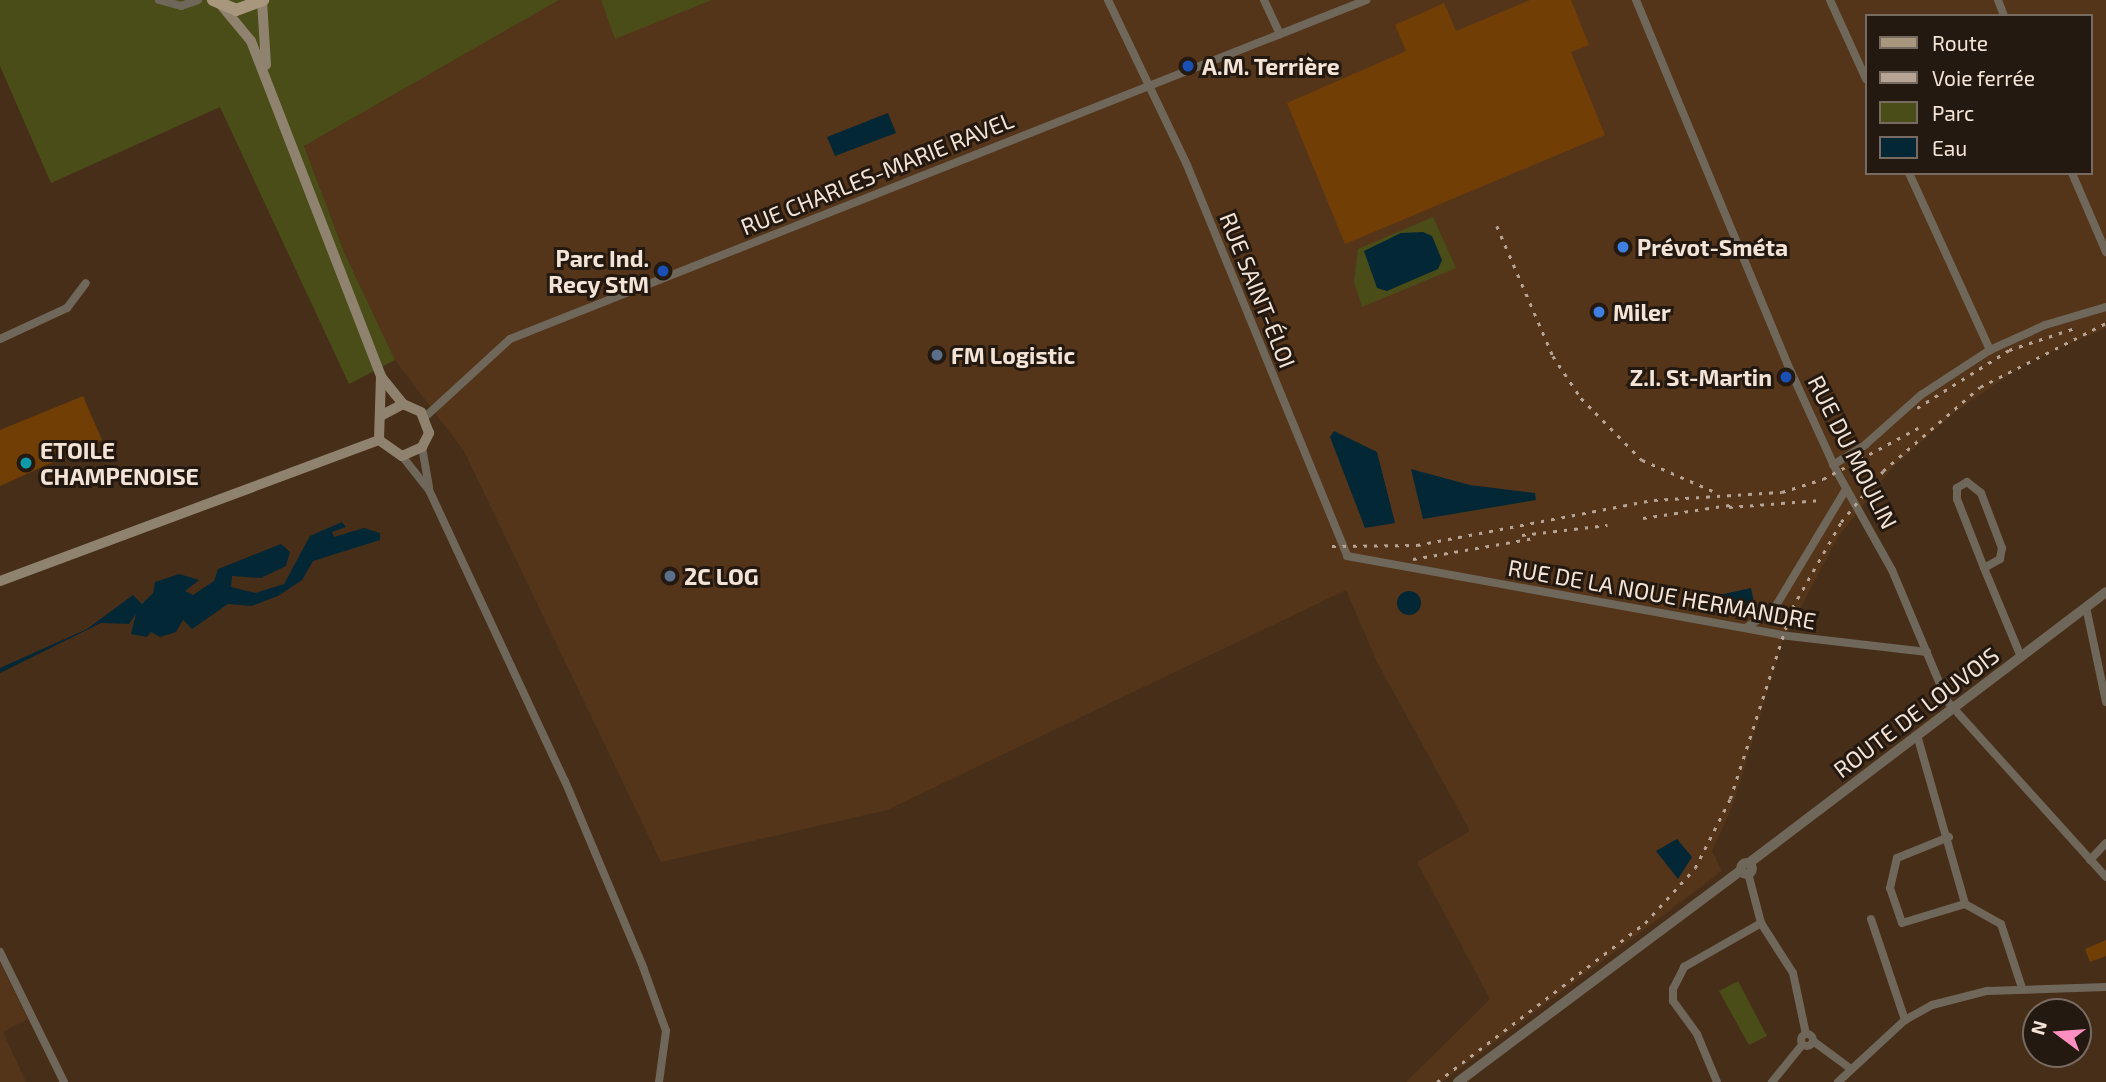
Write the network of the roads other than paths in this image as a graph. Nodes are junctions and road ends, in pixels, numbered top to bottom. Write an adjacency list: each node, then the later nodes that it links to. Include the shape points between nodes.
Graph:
1 (159, 0): 2 (street, via 181,6)
2 (198, 0)
3 (263, 0): 9 (main road, via 243,9); 13 (main road, via 261,36)
4 (1108, 0): 12 (street, RUE SAINT-ÉLOI)
5 (1264, 0): 10 (street)
6 (1366, 0): 10 (street, RUE CHARLES-MARIE RAVEL)
7 (1636, 0): 28 (street, RUE DU MOULIN)
8 (1830, 0): 11 (street)
9 (217, 3): 13 (main road, via 251,41)
10 (1280, 34): 12 (street, RUE CHARLES-MARIE RAVEL)
11 (1864, 75)
12 (1147, 87): 24 (street, RUE CHARLES-MARIE RAVEL, via 510,339); 31 (street, RUE SAINT-ÉLOI, via 1187,165 1340,546 1351,558)
13 (273, 102): 21 (main road)
14 (1910, 175): 20 (street)
15 (2073, 175): 16 (street)
16 (2106, 252)
17 (86, 283): 19 (street, via 67,308)
18 (2106, 307): 20 (street, via 2059,319)
19 (0, 338)
20 (1990, 350): 28 (street, via 1921,394 1867,444)
21 (381, 376): 22 (main road); 23 (main road)
22 (403, 404): 23 (main road); 24 (main road)
23 (382, 415): 25 (main road)
24 (425, 417): 26 (main road, via 429,433)
25 (379, 440): 27 (main road); 33 (main road)
26 (422, 447): 27 (main road); 30 (street)
27 (402, 456): 30 (street)
28 (1833, 465): 29 (street, RUE DU MOULIN)
29 (1846, 489): 36 (street, via 1774,609 1760,623); 37 (street, RUE DU MOULIN, via 1892,570)
30 (429, 490): 57 (street, via 565,781 660,1008 667,1043)
31 (1391, 567): 36 (street, RUE DE LA NOUE HERMANDRE)
32 (1984, 568): 32 (street, via 1957,499 1957,488 1967,482 1981,493 2002,548 2000,559); 38 (street)
33 (0, 582)
34 (2106, 592): 35 (street, ROUTE DE LOUVOIS)
35 (2086, 607): 38 (street, ROUTE DE LOUVOIS); 39 (street)
36 (1740, 627): 37 (street, RUE DE LA NOUE HERMANDRE)
37 (1927, 652): 40 (street, RUE DU MOULIN)
38 (2021, 657): 40 (street, ROUTE DE LOUVOIS)
39 (2106, 702)
40 (1952, 709): 41 (street, ROUTE DE LOUVOIS); 44 (street, RUE DU MOULIN)
41 (1917, 735): 42 (street); 45 (street, ROUTE DE LOUVOIS)
42 (1950, 837): 47 (street); 47 (street, via 1894,861 1892,900 1897,917 1906,923)
43 (2106, 843): 44 (street)
44 (2090, 860): 46 (street, RUE DU MOULIN)
45 (1746, 869): 49 (street); 58 (street, ROUTE DE LOUVOIS)
46 (2106, 877)
47 (1965, 904): 52 (street, via 2001,924)
48 (1871, 919): 53 (street)
49 (1761, 923): 54 (street, via 1793,973); 59 (street, via 1684,967 1673,989 1673,1001 1697,1034)
50 (0, 952): 56 (street)
51 (2106, 987): 52 (street)
52 (2022, 988): 53 (street, via 1960,997)
53 (1905, 1020): 55 (street)
54 (1810, 1038): 55 (street); 60 (street)
55 (1852, 1069): 61 (street)
56 (64, 1082)
57 (659, 1082)
58 (1458, 1082)
59 (1717, 1082)
60 (1772, 1082)
61 (1838, 1082)

